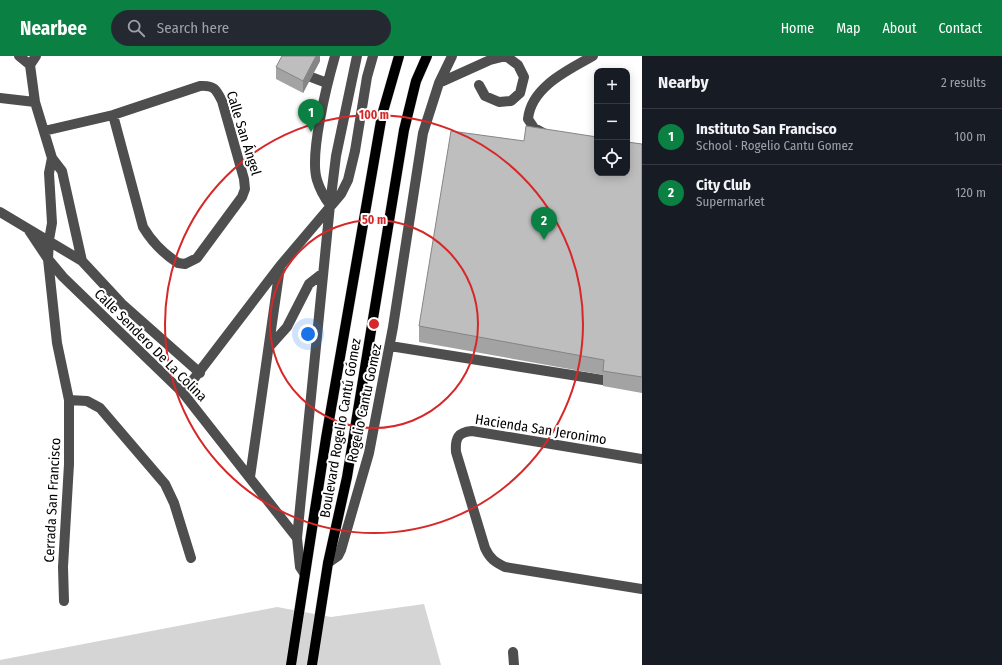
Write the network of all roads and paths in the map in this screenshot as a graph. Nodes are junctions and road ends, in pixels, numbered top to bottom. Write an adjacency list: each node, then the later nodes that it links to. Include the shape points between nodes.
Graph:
1 (19, 56): 9 (street)
2 (334, 56): 11 (street)
3 (357, 56): 20 (street, via 336,156)
4 (374, 56): 20 (street, via 367,77 348,180 341,194)
5 (399, 56): 39 (main road, Boulevard Rogelio Cantú Gómez, via 382,115)
6 (427, 56): 38 (main road, Boulevard Rogelio Cantú Gómez, via 416,81 404,130 347,477)
7 (452, 56): 12 (street, Rogelio Cantu Gomez)
8 (593, 56): 18 (street, via 547,84 528,112 528,120 534,128 545,134)
9 (33, 60): 15 (street)
10 (311, 77): 11 (street)
11 (327, 83): 20 (street, via 315,165 322,194)
12 (439, 83): 13 (street, via 490,60 506,56 518,65 524,77 520,93 511,101 499,102 485,96); 29 (street, Rogelio Cantu Gomez, via 423,133)
13 (479, 85)
14 (0, 98): 15 (street)
15 (35, 102): 17 (street)
16 (113, 115): 16 (street, Calle San Ángel, via 200,86 210,85 216,89 222,101 245,189 242,198 192,262 178,264 150,239 143,227); 17 (street, Calle San Ángel)
17 (44, 131): 19 (street)
18 (557, 136)
19 (52, 158): 23 (street, Cerrada San Francisco, via 49,173 52,223); 25 (street, via 62,171)
20 (330, 205): 26 (street); 27 (street)
21 (0, 212): 22 (street, Calle Sendero De La Colina)
22 (28, 229): 23 (street, Calle Sendero De La Colina); 24 (street, Calle Sendero De La Colina)
23 (49, 240): 24 (street, Cerrada San Francisco); 25 (street, Calle Sendero De La Colina)
24 (48, 259): 32 (street, Calle Sendero De La Colina, via 63,277); 33 (street, Cerrada San Francisco, via 57,343)
25 (82, 261): 30 (street, Calle Sendero De La Colina, via 122,304)
26 (280, 266): 28 (street); 30 (street)
27 (323, 273): 28 (street, via 309,284 287,327); 36 (street)
28 (270, 346): 35 (street)
29 (390, 346): 31 (street); 38 (street, Rogelio Cantu Gomez, via 367,461 341,550 338,556)
30 (200, 373): 32 (street)
31 (603, 380)
32 (183, 393): 35 (street, Calle Sendero De La Colina)
33 (69, 400): 37 (street, via 87,402 100,408 166,484); 41 (street, Cerrada San Francisco)
34 (642, 459): 40 (street, Hacienda San Jeronimo, via 472,431 464,432 455,442 489,557 505,566)
35 (250, 477): 36 (street, Calle Sendero De La Colina)
36 (297, 538): 39 (street, via 298,560)
37 (192, 558)
38 (328, 563): 44 (main road, Boulevard Rogelio Cantú Gómez)
39 (304, 573): 43 (main road, Boulevard Rogelio Cantú Gómez)
40 (642, 589)
41 (64, 601)
42 (513, 652): 45 (street)
43 (291, 665)
44 (312, 665)
45 (514, 665)

